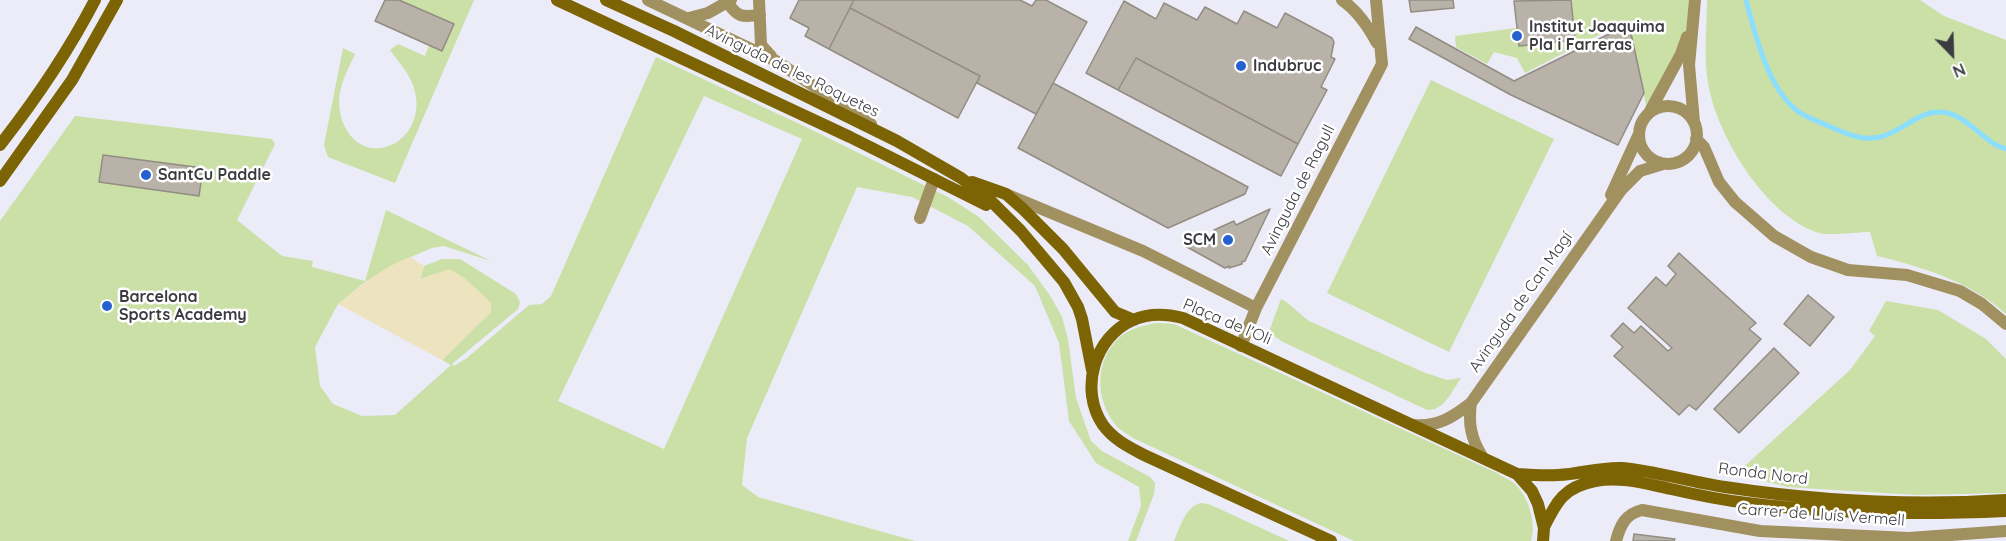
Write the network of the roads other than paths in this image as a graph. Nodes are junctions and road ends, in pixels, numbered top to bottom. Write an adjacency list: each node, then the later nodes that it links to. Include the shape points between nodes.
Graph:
1 (95, 0): 22 (main road, via 45,86)
2 (117, 0): 26 (main road, via 72,80)
3 (557, 0): 25 (main road)
4 (606, 0): 21 (main road, Avinguda de les Roquetes)
5 (648, 0): 13 (street)
6 (759, 0): 12 (street)
7 (1376, 0): 15 (street, Avinguda de Ragull)
8 (1695, 0): 14 (street)
9 (730, 1): 12 (street, via 734,13 745,17); 13 (street, via 699,17)
10 (1363, 1): 11 (street)
11 (1346, 3): 15 (street, via 1365,22)
12 (760, 15): 16 (street, via 761,45)
13 (688, 18): 16 (street)
14 (1692, 24): 17 (street, via 1681,54); 18 (street, via 1689,65)
15 (1381, 50): 31 (street, Avinguda de Ragull, via 1382,64)
16 (776, 61): 21 (street)
17 (1648, 114): 18 (street, via 1673,107 1682,110); 19 (street)
18 (1694, 124): 20 (street)
19 (1638, 136): 23 (street, via 1647,156); 29 (street, Avinguda de Can Magí)
20 (1696, 139): 23 (street, via 1689,156 1677,163); 33 (street, via 1704,147 1719,182 1735,202 1774,236 1848,270 1907,275 1960,291)
21 (897, 141): 24 (main road, Avinguda de les Roquetes)
22 (0, 146)
23 (1664, 164): 29 (street, Avinguda de Can Magí, via 1640,171)
24 (961, 178): 27 (main road, Avinguda de les Roquetes); 30 (main road, Avinguda de les Roquetes)
25 (934, 179): 28 (street); 30 (main road, via 978,200)
26 (0, 181)
27 (1006, 194): 31 (street, Avinguda de les Roquetes, via 1143,251); 32 (main road, Avinguda de les Roquetes, via 1039,224 1115,312)
28 (921, 218)
29 (1599, 221): 36 (street, Avinguda de Can Magí)
30 (1013, 223): 35 (main road, Avinguda de les Roquetes, via 1042,253 1078,307)
31 (1256, 308): 34 (street, Avinguda de Ragull)
32 (1134, 320): 34 (main road, Plaça de l'Oli, via 1165,315 1183,318); 35 (main road, Plaça de l'Oli, via 1110,337)
33 (2006, 324)
34 (1241, 345): 37 (main road, Plaça de l'Oli)
35 (1092, 371): 44 (main road, Plaça de l'Oli, via 1091,389 1097,414 1108,431 1124,444)
36 (1471, 403): 37 (street, Avinguda de Can Magí, via 1445,421); 38 (street, via 1471,435)
37 (1414, 424): 38 (main road, Plaça de l'Oli)
38 (1483, 458): 39 (main road, Plaça de l'Oli)
39 (1517, 474): 40 (main road, Ronda Nord, via 1557,475 1619,468 1723,487 1825,498); 43 (main road, Plaça de l'Oli, via 1538,504)
40 (2006, 500)
41 (2006, 511): 43 (main road, Ronda Nord, via 1921,514 1749,504 1614,480 1596,481 1569,491 1559,499)
42 (2006, 531): 45 (street, Carrer de Lluís Vermell, via 1908,538 1760,531 1642,510 1621,523)
43 (1543, 535)
44 (1331, 541)
45 (1616, 541)

